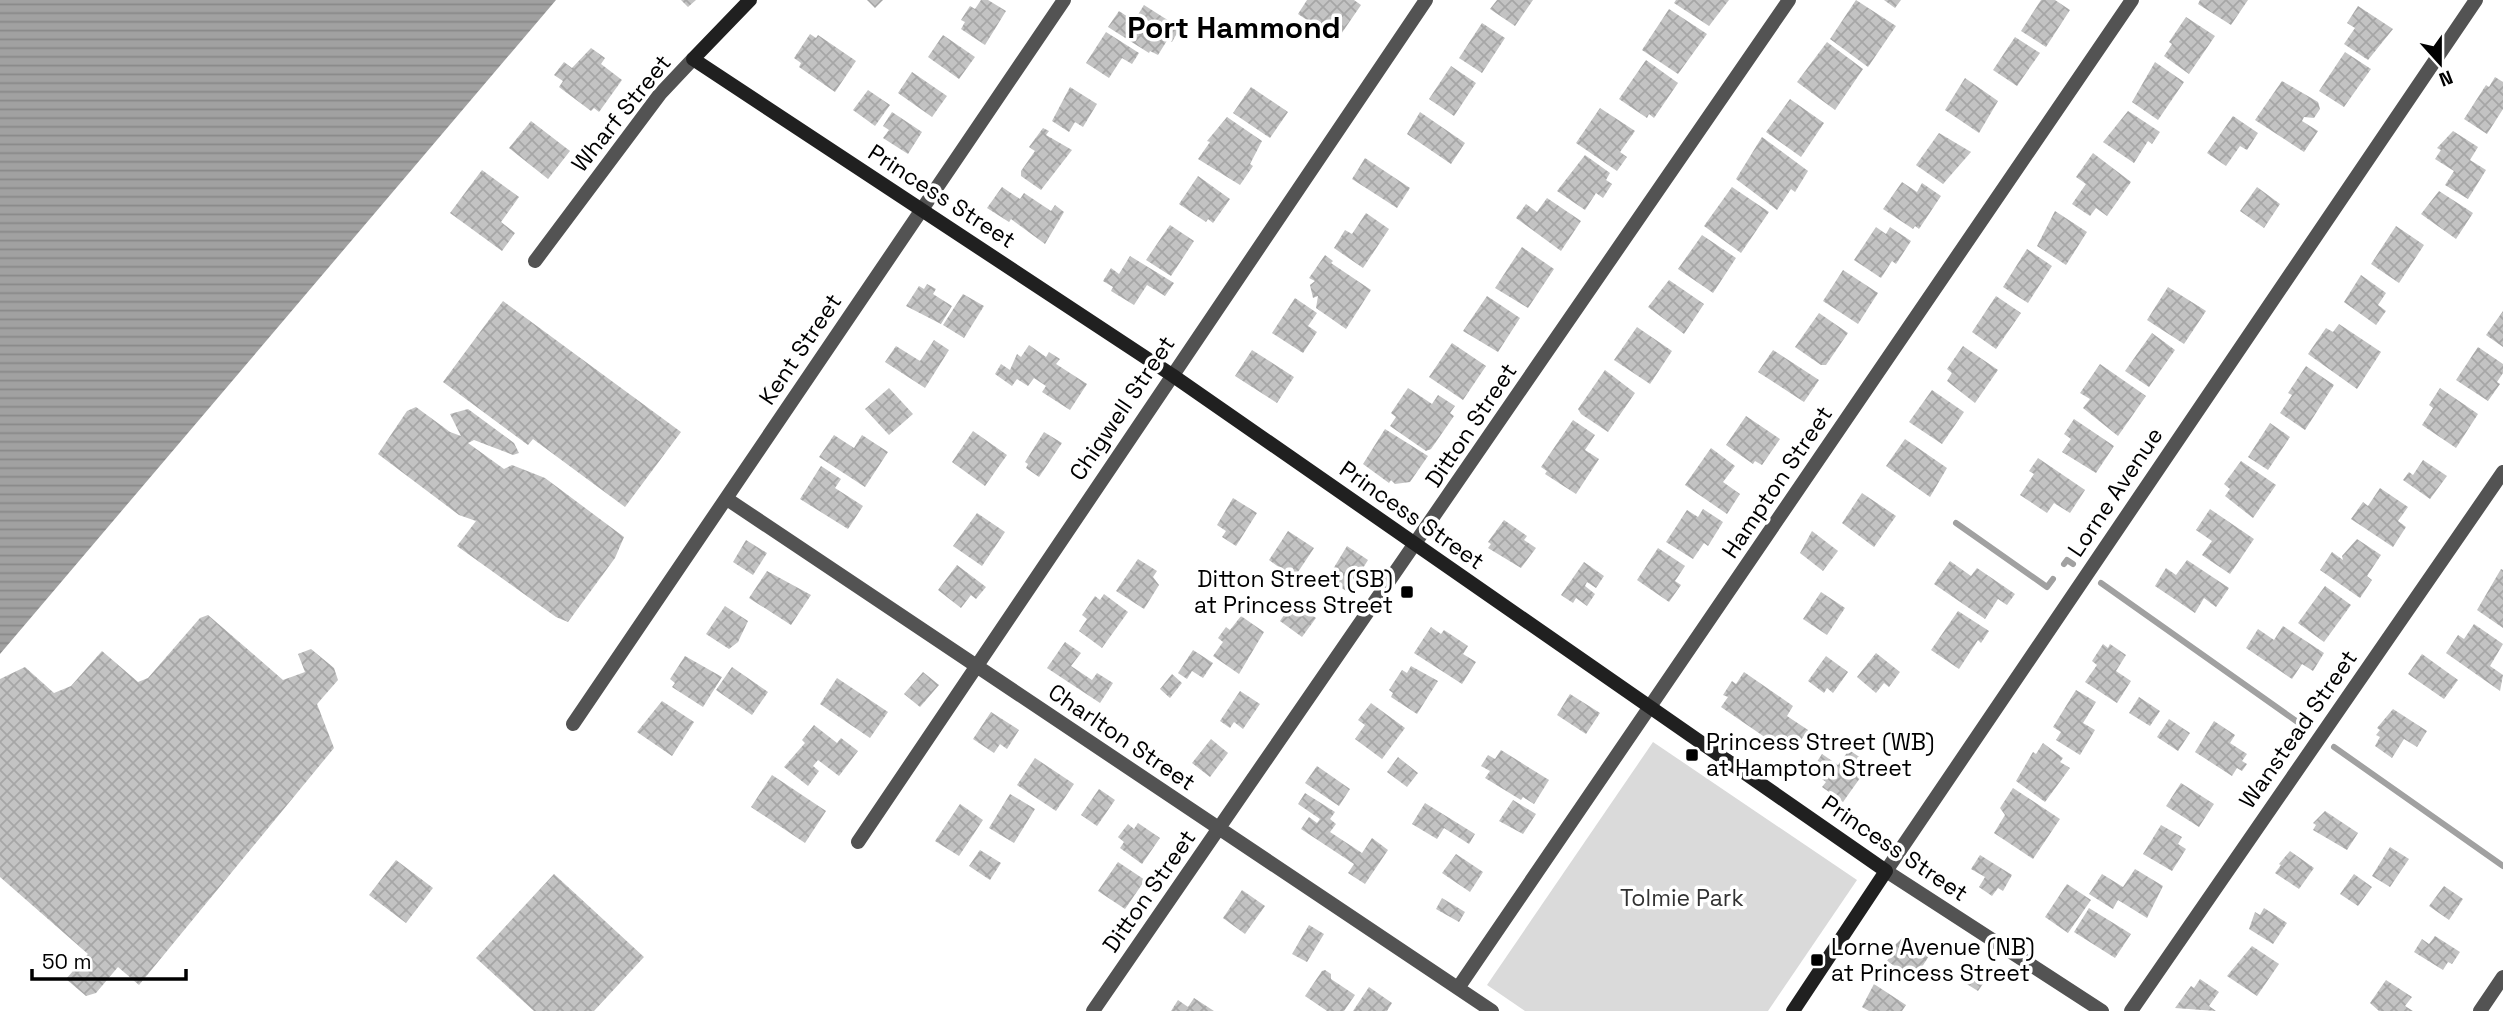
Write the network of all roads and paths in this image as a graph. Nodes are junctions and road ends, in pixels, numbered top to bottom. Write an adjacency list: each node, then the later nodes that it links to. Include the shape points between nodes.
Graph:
1 (750, 0): 7 (street, Wharf Street)
2 (1064, 0): 8 (street, Kent Street)
3 (1426, 0): 10 (street, Chigwell Street)
4 (1789, 0): 13 (street, Ditton Street)
5 (2132, 0): 15 (street, Hampton Street)
6 (2476, 0): 19 (street, Lorne Avenue)
7 (693, 59): 8 (street, Princess Street); 9 (street, Wharf Street, via 660,94)
8 (921, 208): 10 (street, Princess Street); 12 (street, Kent Street)
9 (535, 261)
10 (1172, 375): 13 (street, Princess Street); 14 (street, Chigwell Street)
11 (2503, 472): 26 (street, Wanstead Street)
12 (727, 499): 14 (street, Charlton Street); 16 (street, Kent Street)
13 (1416, 546): 15 (street, Princess Street); 17 (street, Ditton Street)
14 (976, 666): 17 (street, Charlton Street); 18 (street, Chigwell Street)
15 (1650, 708): 19 (street, Princess Street); 21 (street, Hampton Street)
16 (573, 724)
17 (1219, 829): 21 (street, Charlton Street); 22 (street, Ditton Street)
18 (858, 842)
19 (1886, 871): 24 (street, Lorne Avenue); 25 (street, Princess Street)
20 (2503, 977): 27 (street)
21 (1458, 988): 23 (street, Charlton Street)
22 (1093, 1011)
23 (1492, 1011)
24 (1793, 1011)
25 (2102, 1011)
26 (2131, 1011)
27 (2480, 1011)

